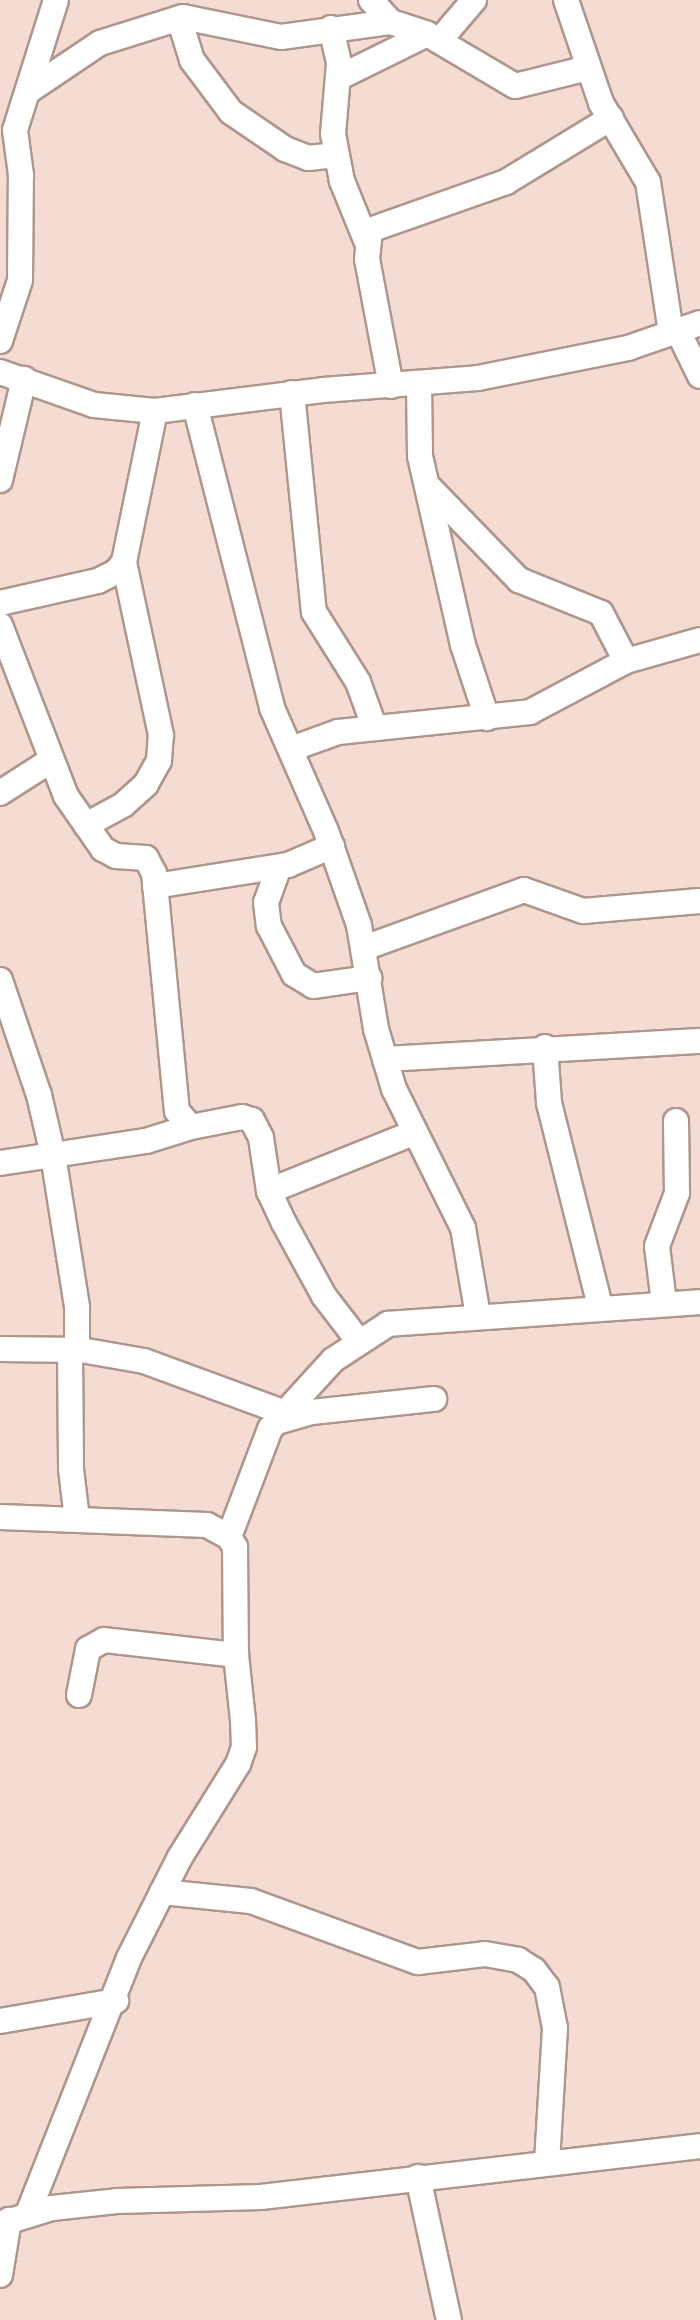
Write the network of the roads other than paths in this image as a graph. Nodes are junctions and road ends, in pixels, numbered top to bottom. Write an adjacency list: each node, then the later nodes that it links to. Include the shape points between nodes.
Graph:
1 (56, 0): 11 (street)
2 (371, 0): 6 (street)
3 (474, 0): 8 (street)
4 (566, 0): 9 (street, via 578,24)
5 (179, 18): 7 (street, via 213,19 281,37); 11 (street, via 100,43); 14 (street, via 192,60 231,112 285,149 308,158)
6 (391, 22): 7 (street); 8 (street)
7 (331, 28): 10 (street)
8 (433, 37): 9 (street, via 515,86); 10 (street)
9 (588, 68): 12 (street)
10 (338, 78): 14 (street, via 333,134)
11 (30, 90): 13 (street)
12 (611, 118): 15 (street, via 506,182 383,222); 16 (street, via 648,182)
13 (8, 129): 17 (street, via 21,175 20,280)
14 (337, 155): 15 (street)
15 (366, 240): 22 (street)
16 (683, 329): 19 (street); 21 (street, via 540,367)
17 (0, 341)
18 (0, 372): 20 (street)
19 (700, 376)
20 (24, 379): 25 (street, via 94,405); 26 (street)
21 (419, 384): 22 (street); 27 (street, via 417,423)
22 (391, 386): 23 (street)
23 (292, 393): 24 (street); 34 (street, via 314,612 358,682)
24 (195, 405): 25 (street); 35 (street, via 272,708)
25 (155, 411): 28 (street)
26 (0, 480)
27 (428, 485): 32 (street, via 519,580 601,613); 33 (street, via 463,645)
28 (124, 562): 29 (street, via 98,581); 38 (street, via 161,735 159,761 146,784 123,805)
29 (0, 603)
30 (0, 625): 36 (street, via 12,646)
31 (700, 640): 32 (street)
32 (626, 661): 33 (street, via 530,712)
33 (487, 718): 34 (street)
34 (374, 726): 35 (street)
35 (291, 749): 39 (street)
36 (50, 761): 37 (street); 38 (street)
37 (0, 793)
38 (86, 825): 41 (street, via 111,855 146,858)
39 (332, 846): 40 (street); 43 (street)
40 (279, 867): 41 (street); 44 (street, via 270,887 268,914 294,974 313,986)
41 (155, 886): 50 (street, via 177,1111)
42 (700, 901): 43 (street, via 583,911 524,890)
43 (364, 948): 44 (street)
44 (369, 978): 48 (street)
45 (0, 980): 52 (street)
46 (700, 1041): 47 (street)
47 (545, 1047): 48 (street); 57 (street, via 549,1103 564,1175)
48 (385, 1059): 51 (street)
49 (676, 1121): 56 (street, via 677,1193 657,1246)
50 (191, 1127): 52 (street, via 146,1141); 54 (street, via 242,1117 252,1120 261,1138)
51 (413, 1133): 54 (street); 58 (street, via 463,1228)
52 (53, 1155): 53 (street); 61 (street, via 77,1307)
53 (0, 1163)
54 (269, 1191): 59 (street, via 324,1296)
55 (700, 1302): 56 (street)
56 (664, 1303): 57 (street)
57 (600, 1306): 58 (street)
58 (478, 1316): 59 (street, via 388,1324)
59 (357, 1339): 63 (street)
60 (0, 1349): 61 (street)
61 (74, 1350): 63 (street, via 144,1361); 65 (street, via 71,1469)
62 (434, 1399): 63 (street)
63 (281, 1417): 66 (street)
64 (0, 1517): 65 (street)
65 (77, 1519): 66 (street, via 207,1525)
66 (229, 1537): 67 (street, via 235,1547)
67 (236, 1655): 68 (street, via 104,1640 88,1649); 69 (street, via 244,1747)
68 (79, 1695)
69 (162, 1892): 70 (street, via 129,1958); 73 (street, via 251,1901 418,1962 485,1954 526,1965 547,1987 555,2028)
70 (116, 2001): 71 (street); 75 (street)
71 (0, 2021)
72 (700, 2146): 73 (street)
73 (547, 2161): 74 (street)
74 (418, 2177): 75 (street, via 261,2197 117,2201); 77 (street)
75 (12, 2220): 76 (street)
76 (0, 2275)
77 (449, 2320)

